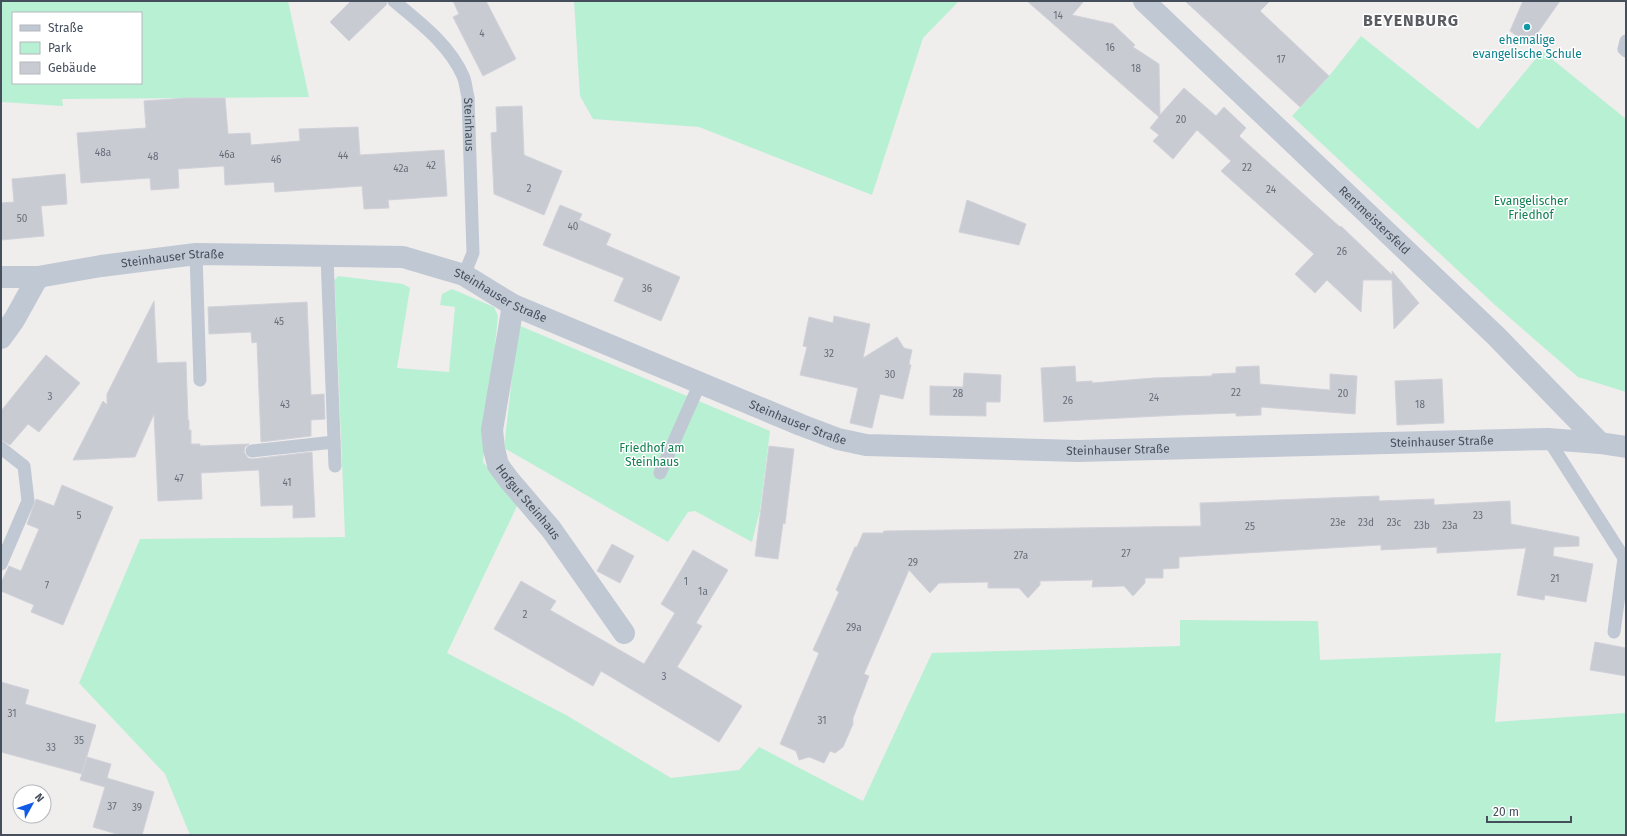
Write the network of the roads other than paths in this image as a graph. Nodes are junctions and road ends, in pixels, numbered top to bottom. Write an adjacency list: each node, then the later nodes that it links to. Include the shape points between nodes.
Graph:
1 (394, 1): 7 (lane, Steinhaus, via 451,54 464,77 468,97 472,253)
2 (1144, 1): 16 (street, Rentmeistersfeld, via 1496,336)
3 (1626, 41): 4 (lane)
4 (1626, 51)
5 (196, 254): 6 (street, Steinhauser Straße); 9 (street, Steinhauser Straße); 12 (lane)
6 (327, 256): 7 (street, Steinhauser Straße, via 403,257); 15 (lane)
7 (464, 274): 10 (street, Steinhauser Straße)
8 (1, 277): 9 (street, Steinhauser Straße)
9 (38, 277): 11 (street)
10 (513, 305): 13 (street, Steinhauser Straße); 25 (street, Hofgut Steinhaus, via 492,430 498,465 550,529)
11 (1, 338)
12 (200, 380)
13 (700, 383): 14 (street, Steinhauser Straße, via 838,439 866,445 1078,451); 21 (lane)
14 (1548, 439): 16 (street, Steinhauser Straße); 22 (lane)
15 (334, 442): 19 (lane); 20 (lane)
16 (1600, 443): 17 (street, Steinhauser Straße)
17 (1626, 447)
18 (1, 448): 23 (lane, via 24,466 28,501)
19 (252, 451)
20 (335, 466)
21 (660, 473)
22 (1625, 558): 24 (lane)
23 (1, 564)
24 (1614, 632)
25 (624, 633)

